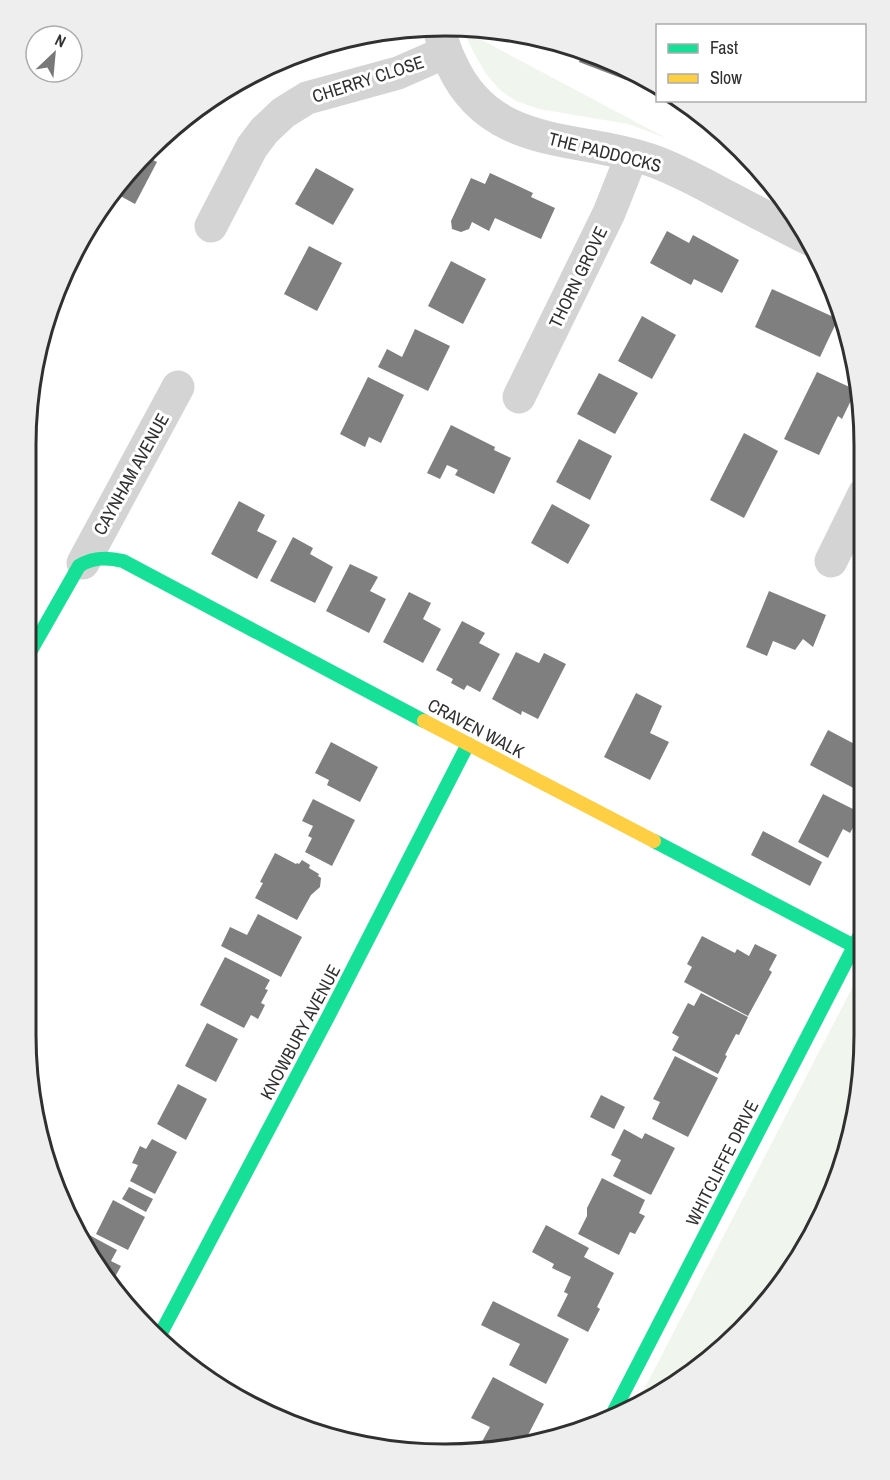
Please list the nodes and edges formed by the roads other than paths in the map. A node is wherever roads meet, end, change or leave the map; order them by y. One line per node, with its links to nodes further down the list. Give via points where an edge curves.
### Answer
1 (442, 39): 2 (street, THE PADDOCKS, via 457,76 472,98 492,115 516,129); 3 (street, CHERRY CLOSE, via 398,73 307,98 283,113 252,147)
2 (632, 155): 4 (street, THE PADDOCKS, via 678,171); 6 (street, THORN GROVE, via 609,213)
3 (211, 226)
4 (793, 230)
5 (178, 387): 9 (street, CAYNHAM AVENUE)
6 (519, 397)
7 (854, 514): 8 (street)
8 (831, 561)
9 (81, 564): 10 (street, CAYNHAM AVENUE); 11 (street, CRAVEN WALK, via 106,557 123,561)
10 (36, 642)
11 (468, 744): 12 (street, CRAVEN WALK); 13 (street, KNOWBURY AVENUE)
12 (854, 946): 14 (street, WHITCLIFFE DRIVE)
13 (162, 1330)
14 (616, 1406)

